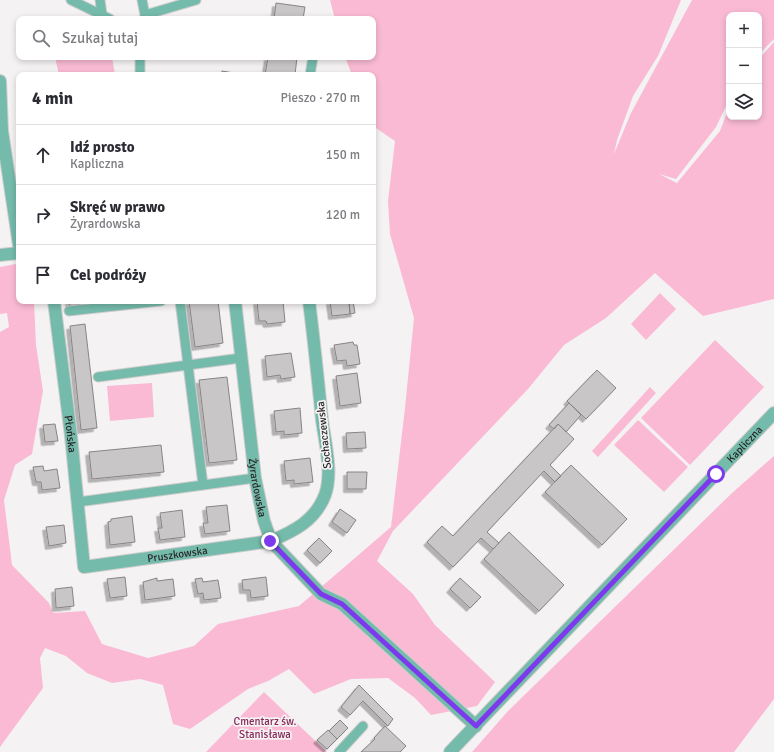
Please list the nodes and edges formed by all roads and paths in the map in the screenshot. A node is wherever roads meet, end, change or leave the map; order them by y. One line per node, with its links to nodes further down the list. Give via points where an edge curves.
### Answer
1 (71, 0): 5 (lane)
2 (100, 0): 5 (lane)
3 (142, 0): 7 (lane)
4 (196, 0): 8 (lane)
5 (102, 14): 6 (lane)
6 (105, 16)
7 (145, 16)
8 (148, 16)
9 (140, 60): 11 (lane)
10 (312, 60): 12 (lane)
11 (140, 72)
12 (310, 72)
13 (0, 81): 14 (street, via 2,131)
14 (16, 225)
15 (16, 253): 16 (street)
16 (0, 255)
17 (54, 304): 29 (street, Płońska)
18 (134, 304): 22 (lane)
19 (180, 304): 24 (lane)
20 (235, 304): 23 (street, Żyrardowska)
21 (309, 304): 30 (street, Sochaczewska, via 328,485 320,505 310,520 296,530)
22 (70, 311)
23 (241, 358): 24 (lane); 27 (street, Żyrardowska)
24 (188, 365): 25 (lane); 28 (lane)
25 (98, 377)
26 (774, 414): 33 (street, Kapliczna)
27 (255, 478): 28 (lane); 30 (street, Żyrardowska)
28 (203, 485): 29 (lane)
29 (78, 502): 31 (street, Płońska)
30 (270, 541): 31 (street, Pruszkowska); 33 (street, Żyrardowska, via 321,594 342,604)
31 (84, 567)
32 (363, 726): 34 (lane)
33 (476, 726): 35 (street, Kapliczna)
34 (339, 752)
35 (450, 752)

